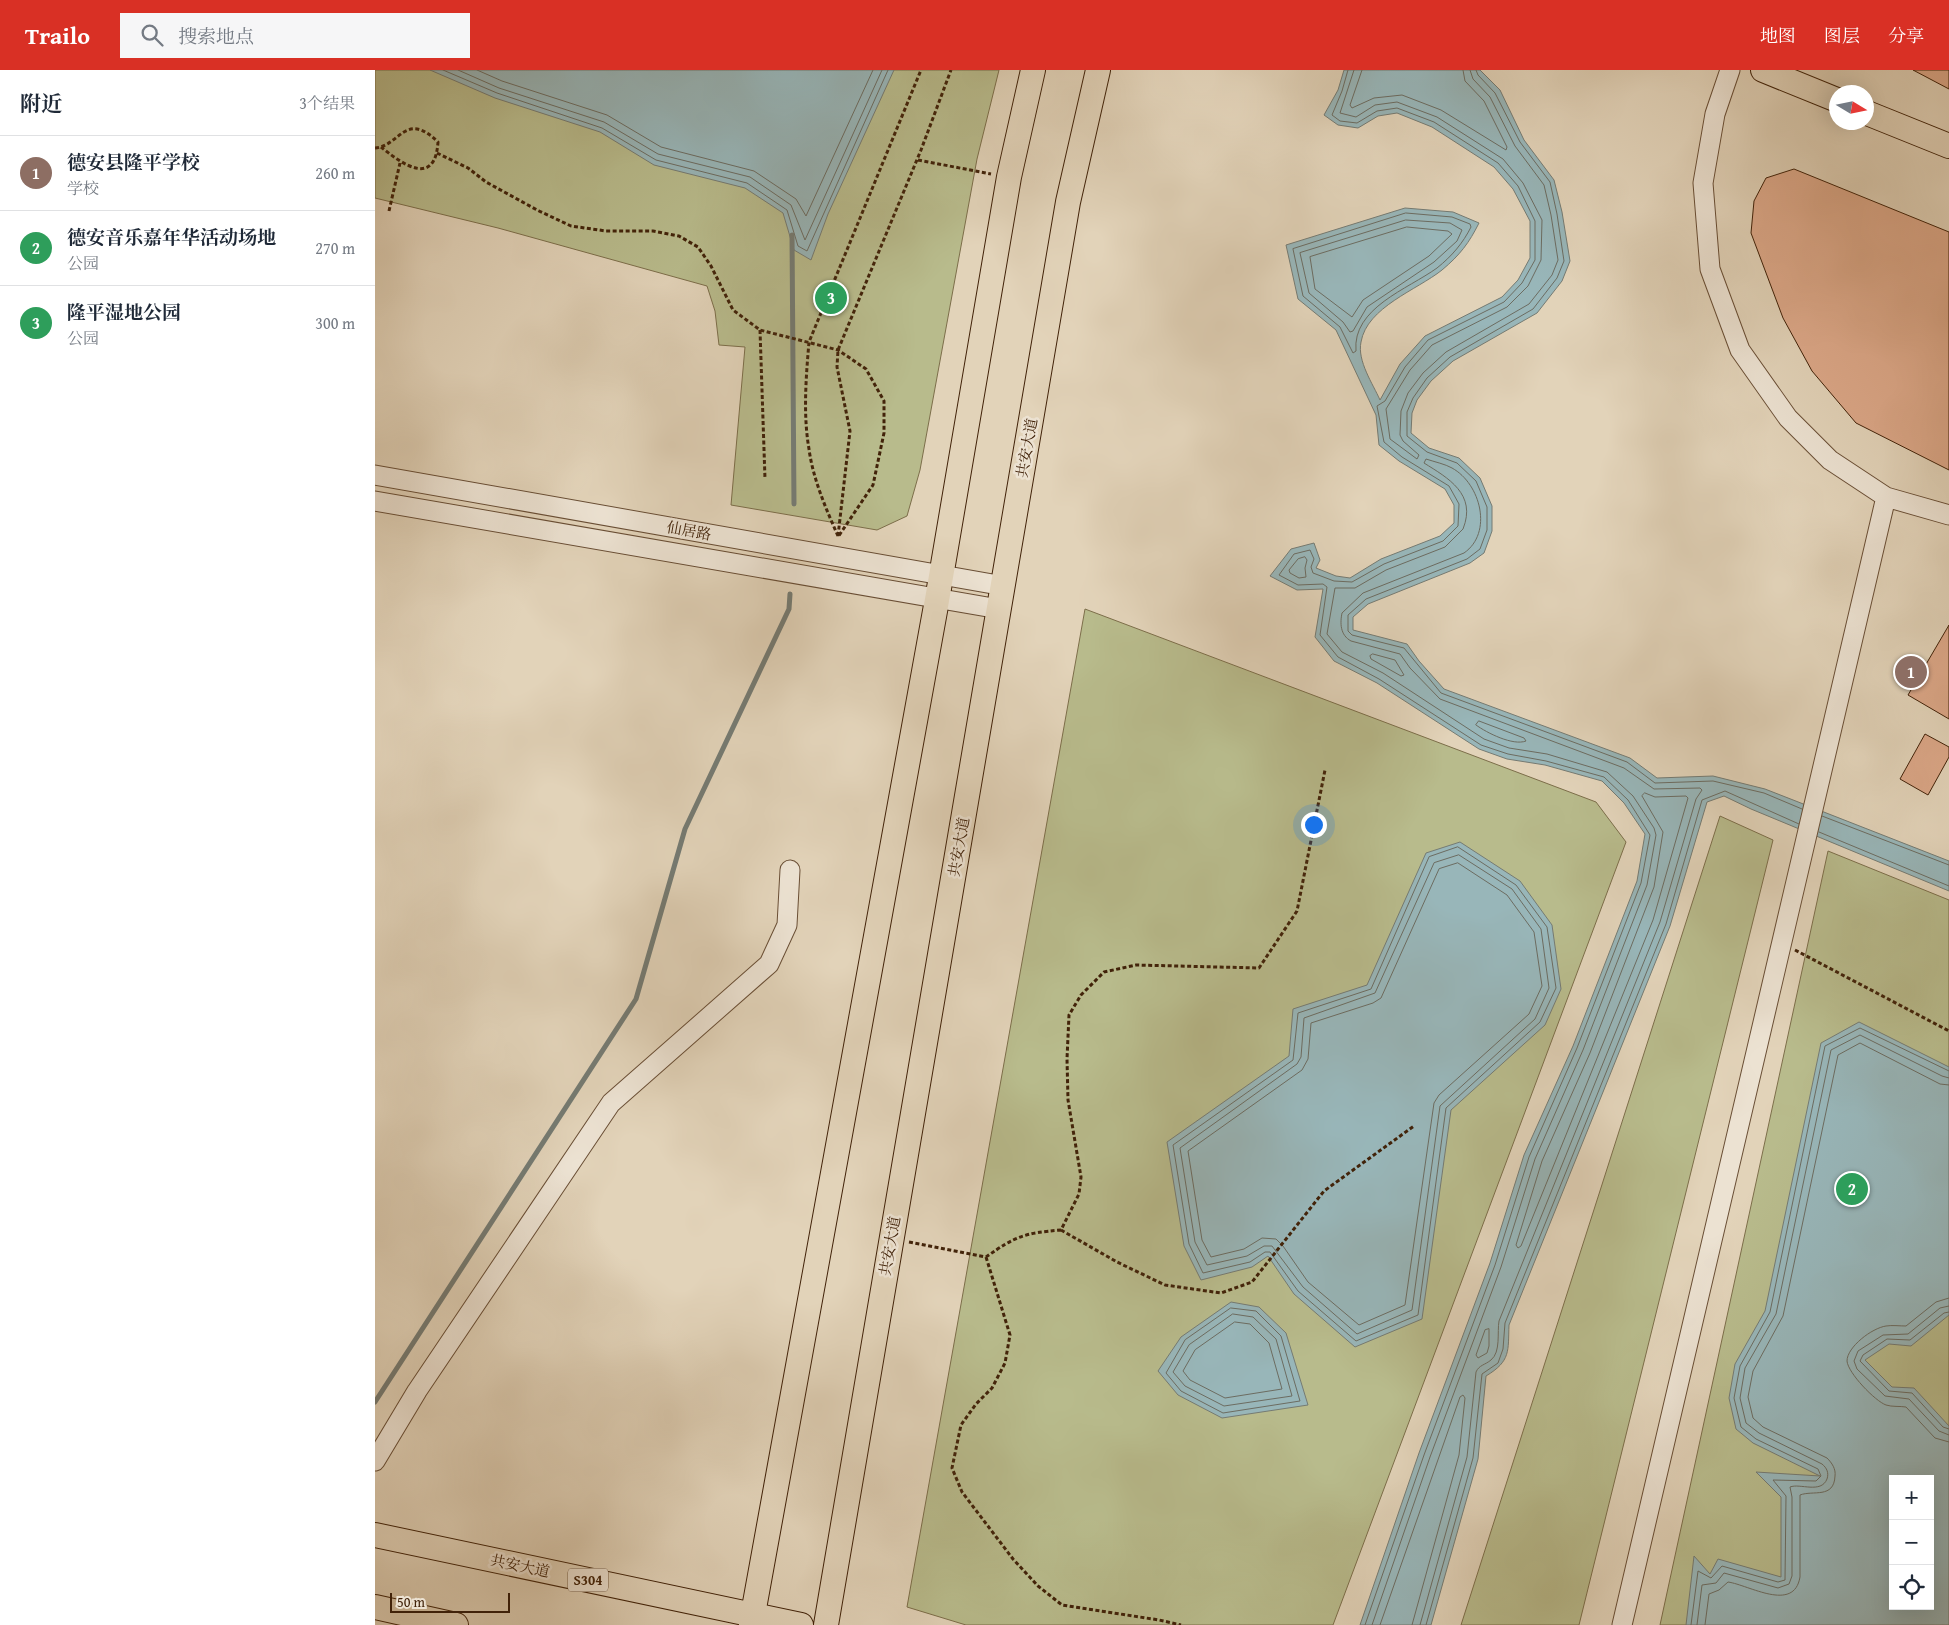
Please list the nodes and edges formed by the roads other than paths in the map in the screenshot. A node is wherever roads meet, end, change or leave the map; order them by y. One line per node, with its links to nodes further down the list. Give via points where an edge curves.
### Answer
1 (1033, 70): 12 (main road, via 1009,178)
2 (1098, 70): 13 (main road, 共安大道, via 1068,202)
3 (1730, 70): 9 (street, via 1715,114 1703,184 1710,269 1740,350 1788,418 1830,460)
4 (1763, 70): 5 (main road)
5 (1829, 97)
6 (1874, 115): 7 (main road)
7 (1949, 146)
8 (375, 475): 12 (street, 仙居路)
9 (1886, 498): 11 (street); 23 (street)
10 (375, 501): 14 (street, 仙居路)
11 (1949, 515)
12 (941, 575): 13 (street, 仙居路); 14 (main road)
13 (1001, 598): 14 (street, 仙居路); 22 (main road, 共安大道)
14 (937, 600): 19 (main road)
15 (790, 870): 16 (street, via 787,925 769,964 611,1103 417,1391)
16 (375, 1461)
17 (375, 1535): 19 (main road, 共安大道 / S304)
18 (375, 1607): 20 (main road)
19 (752, 1620): 21 (main road, 共安大道 / S304)
20 (456, 1625)
21 (801, 1625)
22 (826, 1625)
23 (1622, 1625)

